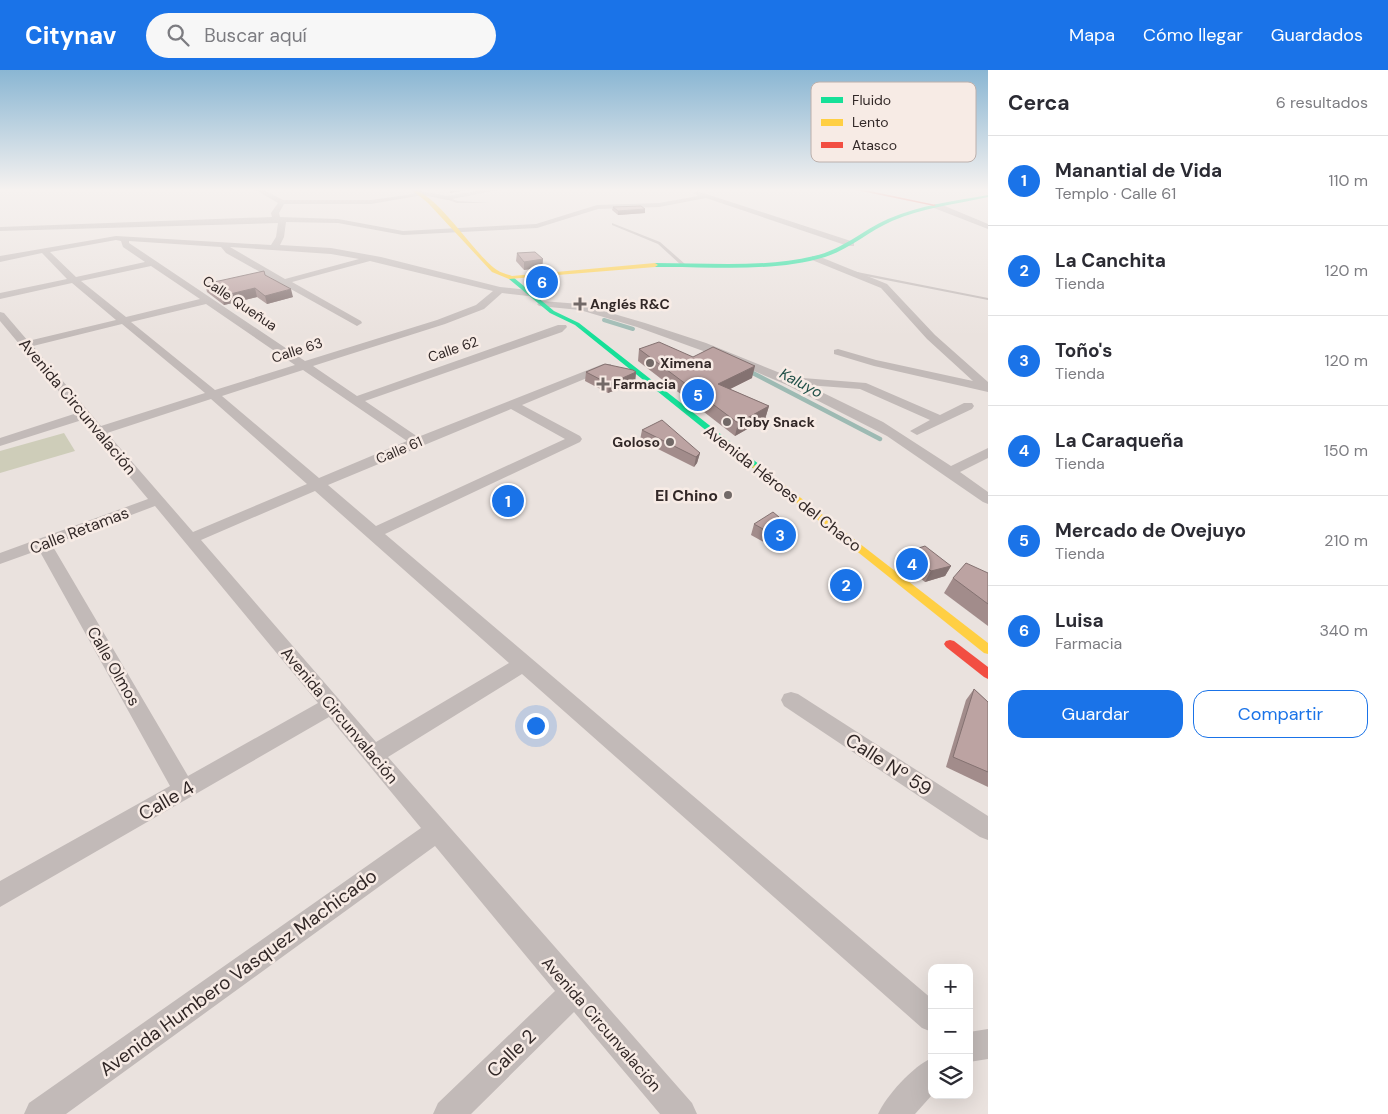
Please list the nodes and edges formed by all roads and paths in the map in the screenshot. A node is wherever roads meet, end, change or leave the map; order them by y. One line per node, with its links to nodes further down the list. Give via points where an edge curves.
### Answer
1 (127, 239): 7 (street); 10 (street, via 101,239); 14 (street, Calle Queñua, via 126,245)
2 (279, 239): 9 (street)
3 (464, 239): 19 (main road, Avenida Héroes del Chaco, via 494,271)
4 (649, 239): 15 (lane, via 659,243)
5 (835, 239): 8 (street)
6 (860, 239): 8 (main road)
7 (223, 244): 9 (street); 16 (street, via 229,251)
8 (851, 244): 12 (main road)
9 (275, 246): 11 (street)
10 (43, 250): 13 (street); 20 (street)
11 (372, 258): 21 (street); 22 (street)
12 (815, 258): 15 (main road); 17 (street)
13 (0, 259)
14 (153, 263): 20 (street); 26 (street, Calle Queñua, via 197,288)
15 (683, 264): 19 (main road)
16 (266, 271): 18 (street); 21 (street)
17 (852, 272): 25 (lane); 43 (street, via 884,286 931,337)
18 (248, 276)
19 (511, 278): 23 (main road, Avenida Héroes del Chaco)
20 (74, 280): 24 (street); 30 (street)
21 (286, 281): 31 (street)
22 (500, 290): 23 (street); 40 (street, Calle 63, via 480,307 461,315)
23 (528, 293): 27 (main road, Avenida Héroes del Chaco)
24 (0, 296)
25 (988, 299)
26 (208, 300): 30 (street); 40 (street, Calle Queñua)
27 (542, 304): 28 (main road, Avenida Héroes del Chaco); 42 (street, via 578,308 646,327 727,354)
28 (552, 312): 32 (main road, Avenida Héroes del Chaco); 34 (main road, Avenida Héroes del Chaco)
29 (0, 315): 33 (street, Avenida Circunvalación)
30 (124, 321): 36 (street); 44 (street)
31 (357, 323)
32 (577, 324): 34 (main road); 39 (main road, Avenida Héroes del Chaco)
33 (5, 327): 36 (street, Avenida Circunvalación)
34 (562, 327): 35 (main road, Avenida Héroes del Chaco); 45 (street, Calle 62)
35 (582, 343)
36 (28, 344): 49 (street, Avenida Circunvalación)
37 (838, 352): 43 (street)
38 (595, 354): 41 (main road)
39 (624, 362): 41 (main road); 63 (main road, Avenida Héroes del Chaco)
40 (303, 365): 44 (street, Calle 63); 45 (street, Calle Queñua)
41 (612, 368): 46 (street, Calle 61)
42 (787, 380): 48 (street, via 862,386); 54 (street, via 878,426)
43 (987, 388)
44 (213, 394): 49 (street, Calle 63); 55 (street)
45 (354, 401): 52 (street, Calle Queñua)
46 (513, 405): 52 (street, Calle 61); 58 (street, via 575,439)
47 (968, 406): 48 (street)
48 (939, 419): 50 (street)
49 (92, 423): 51 (street, Calle 63); 57 (street, Avenida Circunvalación)
50 (917, 431)
51 (0, 442)
52 (417, 442): 55 (street, Calle 61)
53 (988, 452): 54 (street)
54 (950, 472): 56 (street)
55 (317, 485): 58 (street); 59 (street, Calle 61)
56 (988, 499)
57 (158, 500): 59 (street, Avenida Circunvalación); 60 (street, Calle Retamas)
58 (372, 534): 64 (street)
59 (192, 538): 67 (street, Avenida Circunvalación)
60 (43, 543): 61 (street, Calle Retamas); 69 (street, Calle Olmos)
61 (0, 559)
62 (942, 636): 65 (main road)
63 (988, 650)
64 (523, 664): 68 (street); 74 (street)
65 (988, 674)
66 (791, 700): 71 (street, Calle Nº 59)
67 (332, 705): 68 (street, Avenida Circunvalación); 69 (street, Calle 4)
68 (375, 754): 70 (street, Avenida Circunvalación)
69 (184, 790): 72 (street, Calle 4)
70 (436, 830): 73 (street, Avenida Circunvalación); 78 (street, Avenida Humbero Vasquez Machicado)
71 (988, 830)
72 (0, 895)
73 (574, 992): 79 (street, Calle 2); 80 (street, Avenida Circunvalación)
74 (928, 1015)
75 (988, 1044): 76 (street)
76 (973, 1046)
77 (928, 1077): 81 (street)
78 (40, 1114)
79 (449, 1114)
80 (682, 1114)
81 (894, 1114)

